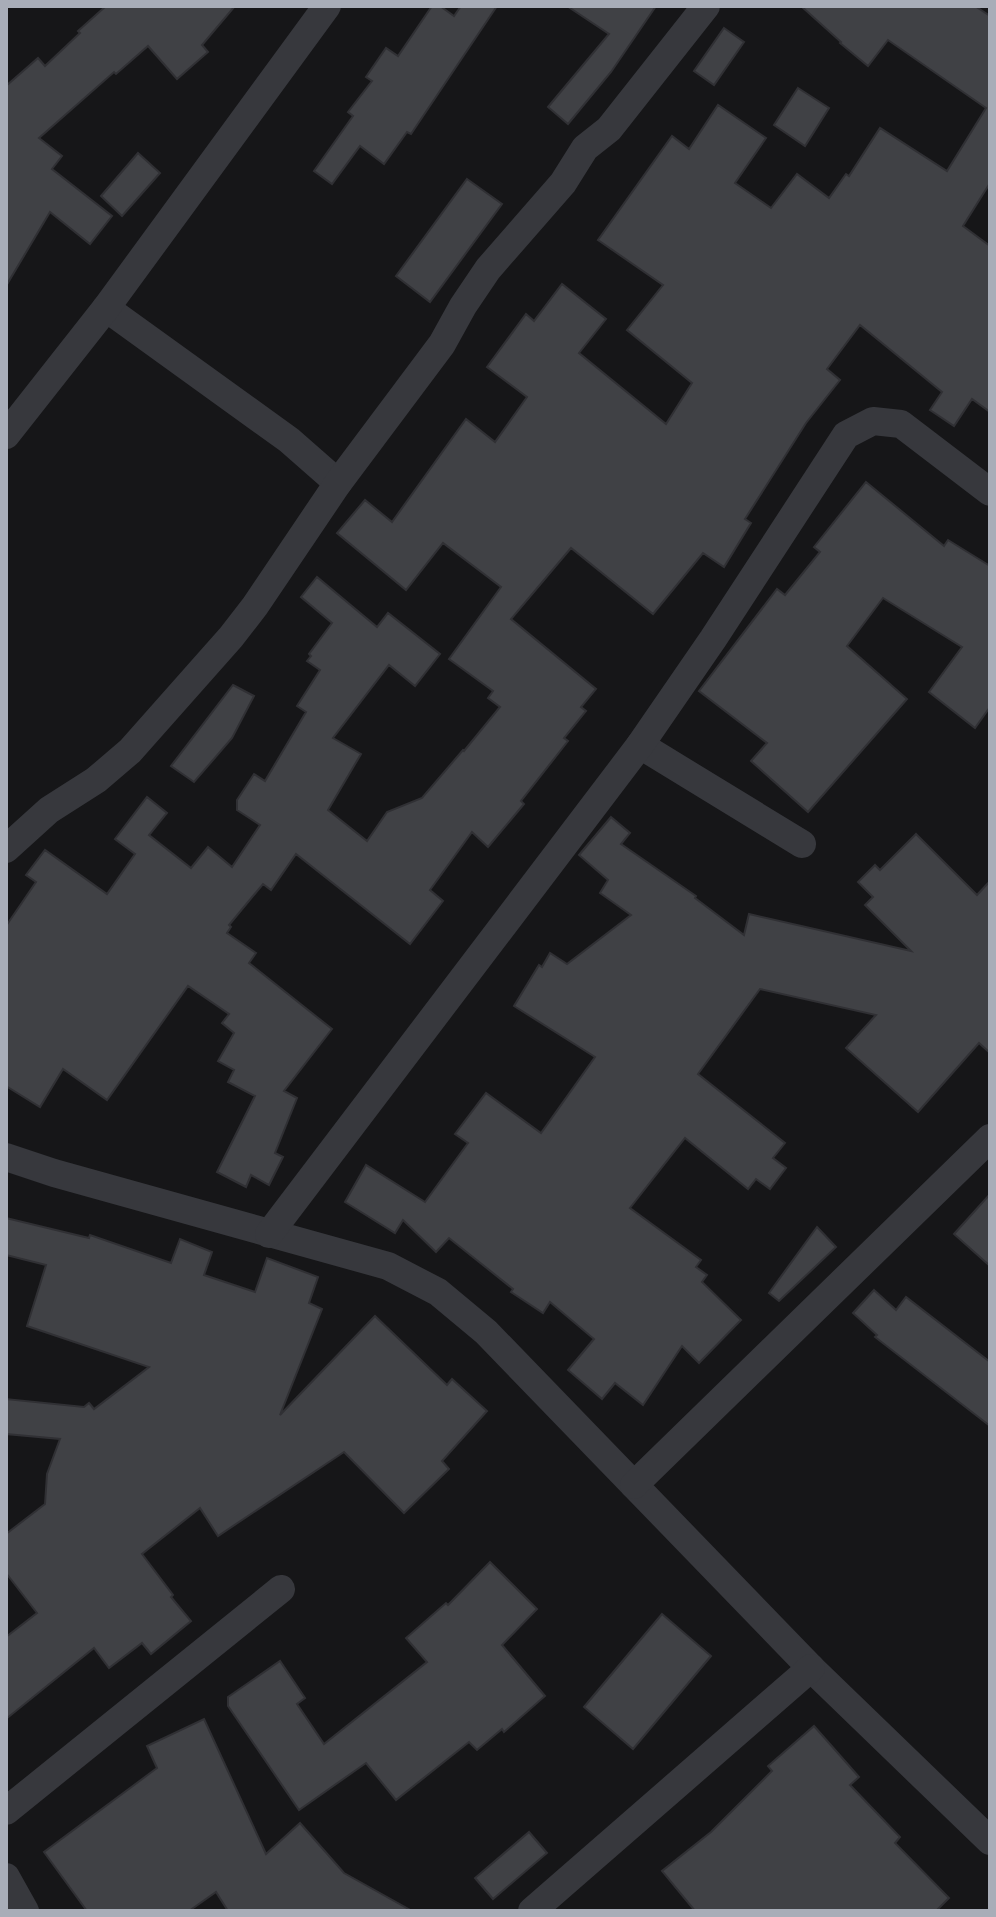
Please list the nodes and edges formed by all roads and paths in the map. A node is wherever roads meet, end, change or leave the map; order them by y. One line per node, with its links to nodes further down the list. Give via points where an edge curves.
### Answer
1 (327, 6): 3 (street)
2 (706, 6): 5 (street, via 488,269 442,344)
3 (106, 308): 4 (street); 5 (street, via 289,440)
4 (6, 435)
5 (338, 483): 9 (street, via 231,637 130,751)
6 (990, 492): 7 (street, via 901,424 873,421 846,435)
7 (640, 745): 8 (street); 12 (street)
8 (802, 844)
9 (6, 849)
10 (990, 1138): 13 (street)
11 (6, 1157): 12 (street)
12 (269, 1234): 13 (street, via 388,1266 438,1292 486,1332)
13 (634, 1485): 15 (street)
14 (281, 1589): 16 (street)
15 (811, 1668): 17 (street); 20 (street)
16 (6, 1811)
17 (990, 1841)
18 (6, 1877): 19 (street)
19 (25, 1911)
20 (532, 1911)

